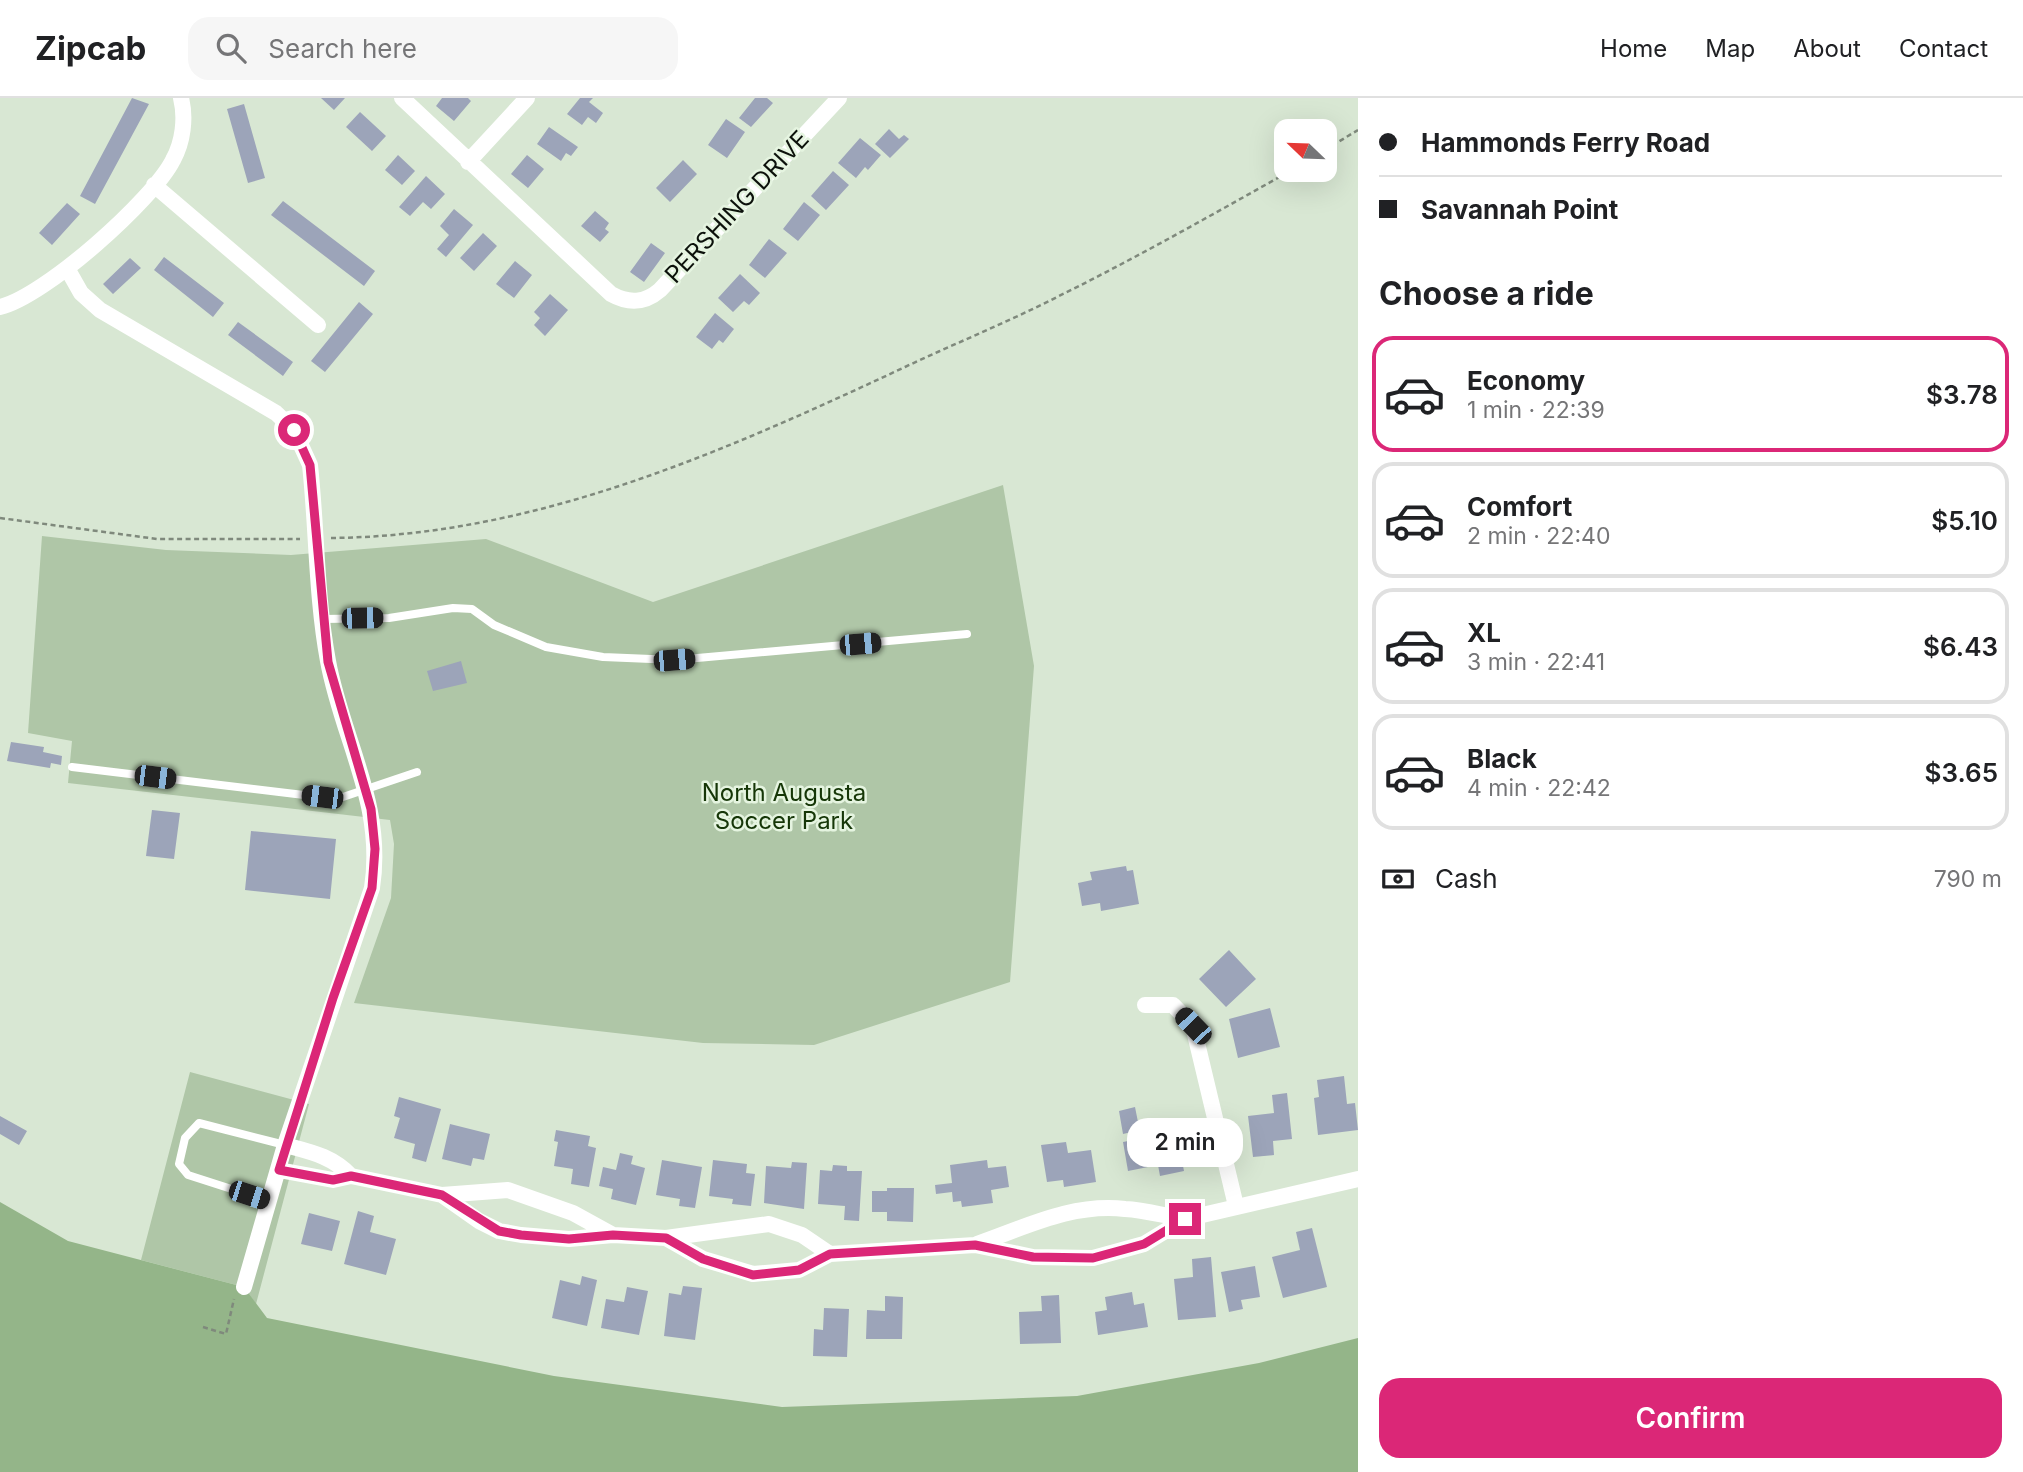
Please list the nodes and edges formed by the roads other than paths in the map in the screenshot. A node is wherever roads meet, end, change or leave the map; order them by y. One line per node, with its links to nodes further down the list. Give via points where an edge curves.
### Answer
1 (181, 98): 6 (street, via 184,121 178,148)
2 (402, 98): 5 (street)
3 (527, 98): 5 (street)
4 (839, 98): 5 (street, PERSHING DRIVE, via 660,290 645,299 628,301 611,294)
5 (468, 163)
6 (155, 185): 7 (street); 9 (street)
7 (68, 270): 8 (street); 10 (street, via 80,293 100,310 286,421 301,441 310,465)
8 (0, 307)
9 (318, 325)
10 (323, 619): 11 (lane, via 472,609 494,625 546,647 603,657 674,660); 14 (street, via 334,689)
11 (967, 634)
12 (72, 767): 14 (lane, via 337,799)
13 (417, 772): 14 (lane)
14 (365, 789): 16 (street, via 374,829 372,888)
15 (1144, 1005): 22 (street, via 1173,1005 1193,1026)
16 (285, 1145): 17 (street); 18 (street, via 328,1157); 21 (lane, via 199,1123 185,1138 178,1164 188,1175)
17 (279, 1170): 18 (street, via 333,1180); 21 (street)
18 (351, 1176): 20 (street)
19 (1358, 1179): 22 (street)
20 (442, 1195): 24 (street, via 508,1190 573,1213); 24 (street, via 499,1231 569,1239)
21 (269, 1201): 28 (street)
22 (1236, 1206): 23 (street)
23 (1185, 1219): 26 (street, via 1125,1208 1093,1209 1051,1217); 26 (street, via 1144,1244 1093,1258 1033,1257)
24 (613, 1235): 25 (street)
25 (666, 1238): 27 (street, via 769,1224 802,1235); 27 (street, via 703,1259 753,1275 799,1270)
26 (975, 1245): 27 (street)
27 (830, 1254)
28 (245, 1283)

